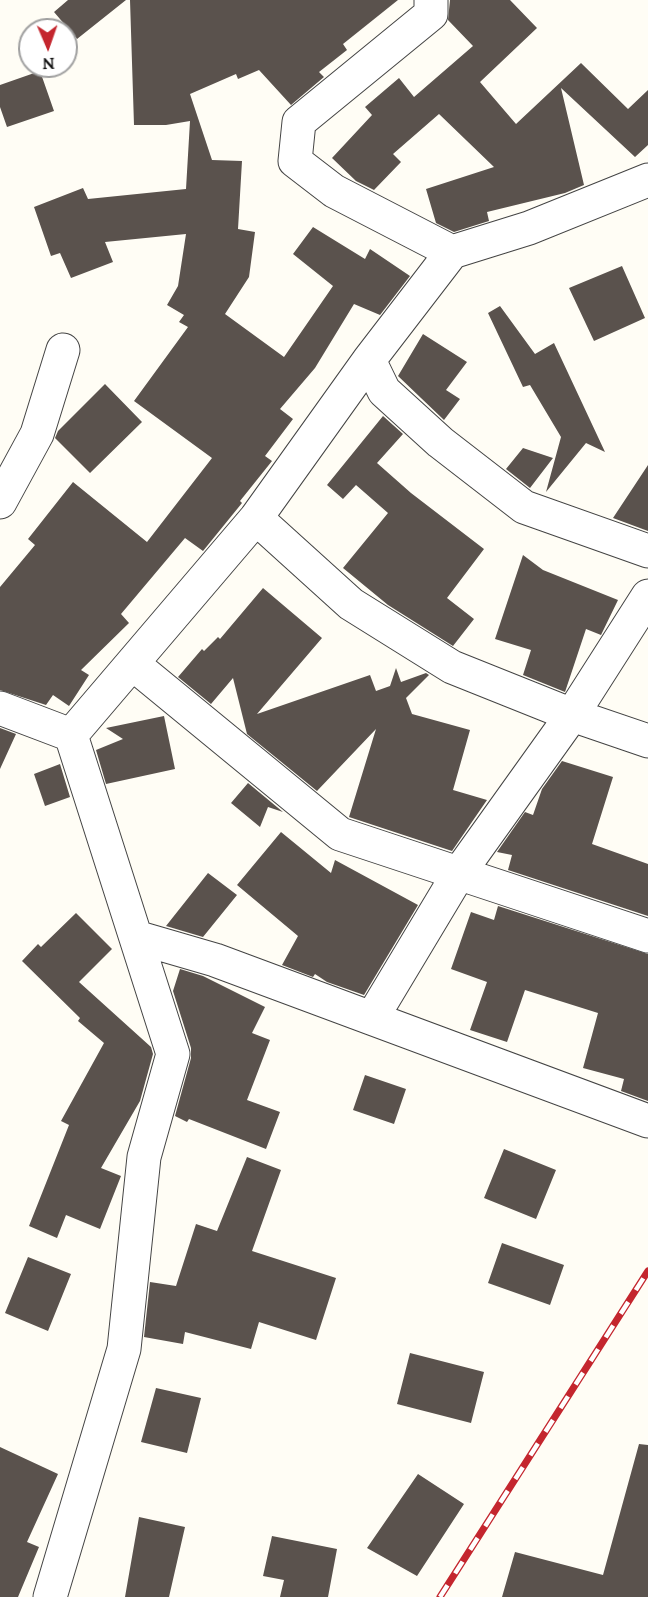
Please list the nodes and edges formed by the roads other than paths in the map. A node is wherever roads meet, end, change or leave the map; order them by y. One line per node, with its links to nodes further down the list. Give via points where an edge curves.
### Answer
1 (431, 0): 3 (street, via 430,14 299,122 296,161 334,191)
2 (648, 180): 3 (street, via 529,228)
3 (452, 252): 5 (street)
4 (63, 350): 6 (street, via 37,434)
5 (369, 360): 7 (street); 8 (street, via 384,391 440,442 524,507)
6 (0, 502)
7 (256, 518): 10 (street); 12 (street, via 351,604 452,667)
8 (648, 550)
9 (648, 596): 12 (street)
10 (133, 664): 13 (street); 15 (street, via 340,834)
11 (0, 708): 13 (street)
12 (572, 715): 14 (street); 15 (street)
13 (71, 735): 17 (street)
14 (648, 741)
15 (459, 873): 16 (street); 18 (street)
16 (648, 936)
17 (136, 937): 18 (street, via 215,960); 20 (street, via 173,1054 144,1157 124,1348)
18 (372, 1018): 19 (street)
19 (648, 1122)
20 (50, 1597)

